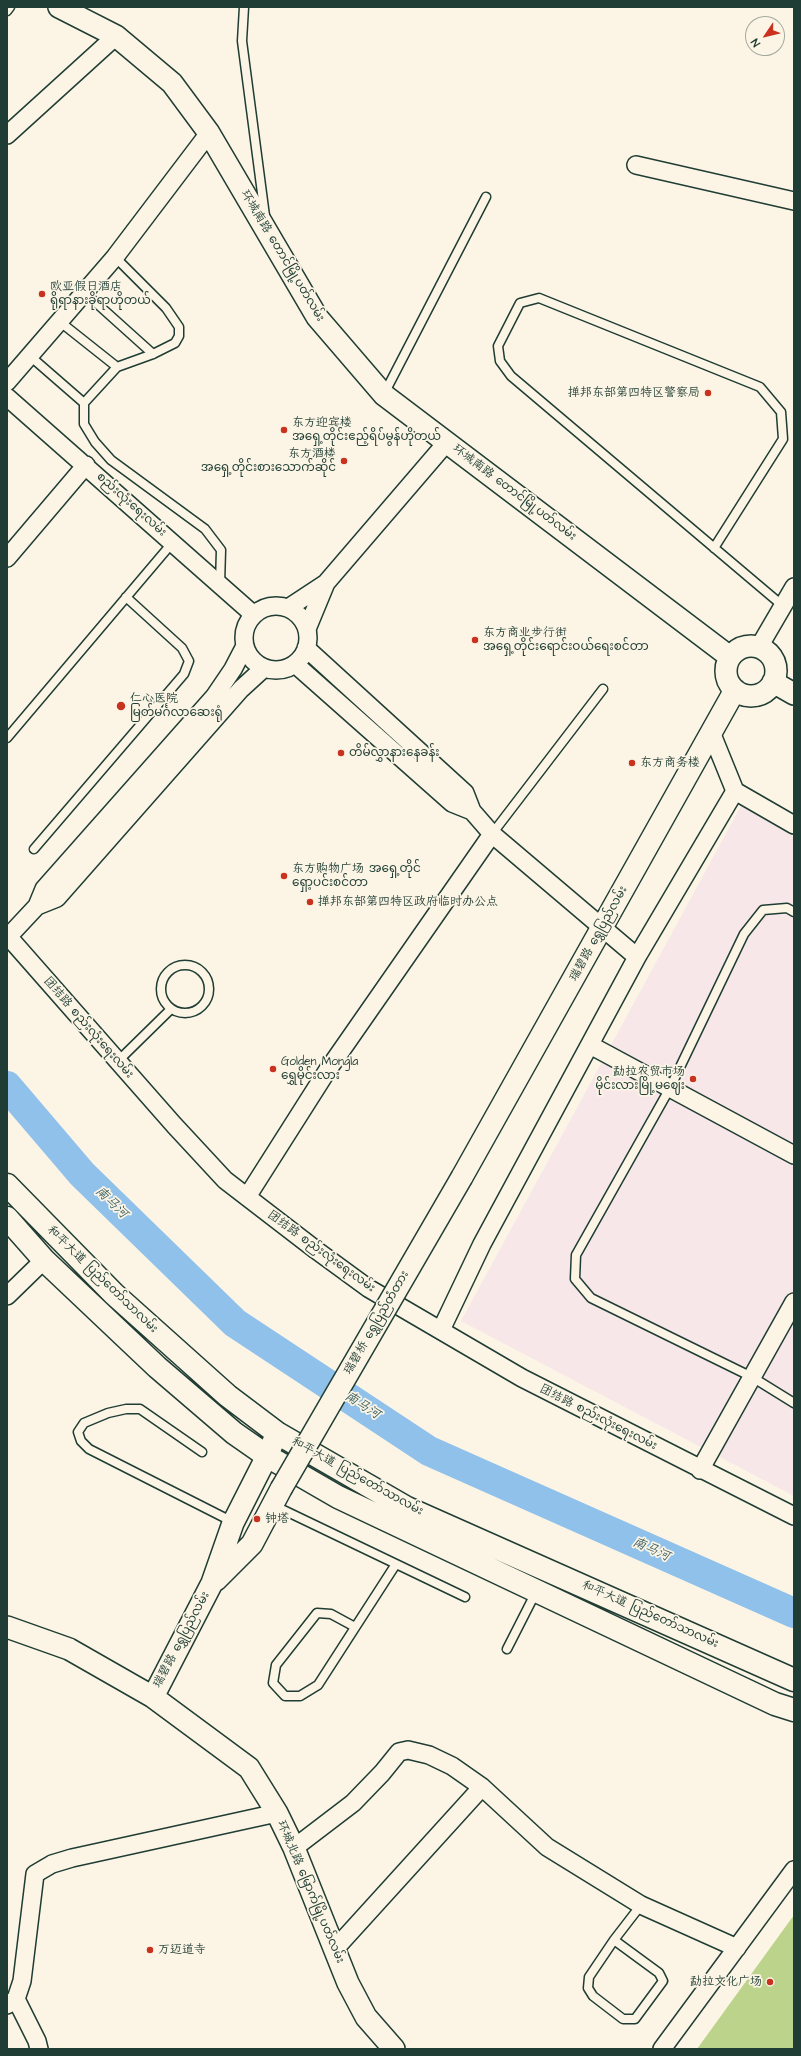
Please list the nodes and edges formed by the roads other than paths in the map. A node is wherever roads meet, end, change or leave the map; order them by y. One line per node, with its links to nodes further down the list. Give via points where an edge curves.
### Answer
1 (10, 7): 4 (lane)
2 (59, 7): 5 (street, 环城南路 တောင်မြို့ပတ်လမ်း)
3 (244, 7): 11 (lane, via 242,41)
4 (7, 11)
5 (116, 36): 6 (street, 环城南路 တောင်မြို့ပတ်လမ်း, via 172,83); 7 (street)
6 (209, 133): 11 (street, 环城南路 တောင်မြို့ပတ်လမ်း); 12 (street)
7 (7, 135)
8 (636, 165): 10 (street)
9 (486, 197): 19 (lane)
10 (794, 201)
11 (267, 234): 19 (street, 环城南路 တောင်မြို့ပတ်လမ်း, via 317,317)
12 (114, 257): 13 (street); 15 (lane, via 166,308 179,327 179,336 175,343)
13 (84, 292): 14 (street); 15 (lane)
14 (60, 321): 16 (street); 17 (lane)
15 (153, 354): 17 (lane)
16 (30, 356): 18 (street); 21 (lane)
17 (117, 367): 21 (lane)
18 (7, 382)
19 (384, 395): 22 (street, 环城南路 တောင်မြို့ပတ်လမ်း)
20 (7, 396): 23 (street, စည်းလုံးရေးလမ်း)
21 (84, 403): 28 (lane, via 84,424 111,460 205,529 217,544 221,550)
22 (447, 442): 27 (street); 38 (street, 环城南路 တောင်မြို့ပတ်လမ်း)
23 (86, 465): 24 (street, စည်းလုံးရေးလမ်း); 26 (street)
24 (173, 542): 28 (street, စည်းလုံးရေးလမ်း); 30 (lane)
25 (714, 548): 25 (lane, via 511,376 500,361 498,346 520,303 539,298 760,387 781,412 783,439); 31 (lane)
26 (7, 558)
27 (326, 583): 32 (street); 34 (street)
28 (220, 584): 33 (street, စည်းလုံးရေးလမ်း)
29 (794, 587): 31 (street)
30 (126, 598): 46 (lane); 51 (lane, via 182,648 189,661 184,674)
31 (783, 606): 36 (street)
32 (288, 608): 33 (street, via 271,606); 34 (street, via 302,619)
33 (254, 615): 35 (street, via 244,634)
34 (307, 629): 37 (street)
35 (245, 646): 40 (street, via 250,656); 52 (street, via 234,669 214,696 44,889)
36 (759, 647): 38 (street, via 743,647); 41 (street, via 774,661 776,676)
37 (306, 648): 39 (street); 48 (street, via 465,793)
38 (730, 657): 43 (street, via 727,678)
39 (295, 664): 40 (street, via 274,670); 48 (street, via 452,803)
40 (264, 668): 52 (street, via 241,689 57,898)
41 (773, 682): 43 (street, via 763,693 756,695 748,696); 44 (street)
42 (603, 689): 50 (lane)
43 (735, 690): 45 (street, 瑞碧路 ရွှေပြည်လမ်း)
44 (794, 694)
45 (711, 732): 47 (street); 54 (street, 瑞碧路 ရွှေပြည်လမ်း)
46 (7, 738)
47 (736, 791): 49 (street); 56 (street)
48 (472, 811): 50 (street)
49 (794, 825)
50 (492, 834): 54 (street); 64 (street, via 327,1071)
51 (34, 849)
52 (37, 906): 55 (street)
53 (794, 912): 60 (lane, via 787,908 763,910 744,934)
54 (603, 928): 56 (street); 62 (street, 瑞碧路 ရွှေပြည်လမ်း)
55 (8, 936): 59 (street, 团结路 စည်းလုံးရေးလမ်း)
56 (637, 957): 58 (street)
57 (171, 1009): 57 (lane, via 188,1014 204,1005 209,996 209,987 207,978 201,971 192,966 182,965 166,974 161,992 164,1002); 59 (lane)
58 (590, 1045): 60 (street); 69 (street, via 482,1244)
59 (118, 1062): 64 (street, 团结路 စည်းလုံးရေးလမ်း, via 225,1180)
60 (670, 1088): 61 (street); 70 (lane, via 576,1255 575,1279 591,1298)
61 (794, 1155)
62 (462, 1177): 76 (street, 瑞碧桥 ရွှေပြည်တံတား, bridge)
63 (7, 1185): 72 (highway, 和平大道 ပြည်တော်သာလမ်း, via 114,1294 228,1396)
64 (247, 1197): 69 (street, 团结路 စည်းလုံးရေးလမ်း, via 368,1288)
65 (7, 1218): 66 (highway, 和平大道 ပြည်တော်သာလမ်း)
66 (44, 1260): 67 (street); 74 (highway, 和平大道 ပြည်တော်သာလမ်း, via 157,1368 234,1433)
67 (7, 1296)
68 (794, 1302): 70 (street)
69 (440, 1330): 75 (street, 团结路 စည်းလုံးရေးလမ်း, via 522,1378)
70 (752, 1377): 71 (lane); 75 (street)
71 (794, 1403)
72 (277, 1433): 74 (street, 瑞碧路 ရွှေပြည်လမ်း); 86 (highway, 和平大道 ပြည်တော်သာလမ်း, via 407,1508)
73 (202, 1452): 78 (lane, via 140,1409 108,1413 84,1423 78,1432 81,1441 89,1449)
74 (267, 1456): 78 (street, 瑞碧路 ရွှေပြည်လမ်း); 81 (highway, 和平大道 ပြည်တော်သာလမ်း, via 338,1497)
75 (700, 1470): 77 (street, 团结路 စည်းလုံးရေးလမ်း)
76 (276, 1497): 79 (lane); 80 (street, 瑞碧路 ရွှေပြည်လမ်း, via 252,1544)
77 (794, 1516)
78 (234, 1522): 80 (street, 瑞碧路 ရွှေပြည်လမ်း)
79 (396, 1564): 82 (lane); 84 (lane)
80 (212, 1583): 87 (street, 瑞碧路 ရွှေပြည်လမ်း)
81 (537, 1591): 85 (lane); 88 (highway, 和平大道 ပြည်တော်သာလမ်း, via 775,1704)
82 (465, 1597)
83 (7, 1627): 87 (street, 环城北路 မြောက်မြို့ပတ်လမ်း, via 69,1649)
84 (355, 1627): 84 (lane, via 318,1685 300,1696 285,1696 273,1683 276,1665 317,1613 331,1614)
85 (507, 1649)
86 (794, 1680)
87 (152, 1697): 90 (street, 环城北路 မြောက်မြို့ပတ်လမ်း, via 248,1768)
88 (794, 1710)
89 (482, 1787): 91 (street, via 452,1766 429,1755 408,1750 399,1752 353,1803); 93 (street, via 547,1847); 96 (street)
90 (277, 1814): 91 (street, 环城北路 မြောက်မြို့ပတ်လမ်း); 97 (street, via 72,1858 52,1864 35,1874 22,1981)
91 (294, 1848): 96 (street, 环城北路 မြောက်မြို့ပတ်လမ်း)
92 (794, 1870): 95 (street)
93 (641, 1905): 94 (lane); 95 (street)
94 (614, 1940): 94 (lane, via 589,1977 588,1988 592,1996 623,2019 635,2019 663,1981 659,1973)
95 (737, 1948): 100 (street)
96 (334, 1950): 99 (street, 环城北路 မြောက်မြို့ပတ်လမ်း, via 366,2017)
97 (11, 2002): 98 (street, via 37,2041)
98 (39, 2049)
99 (394, 2049)
100 (662, 2049)

